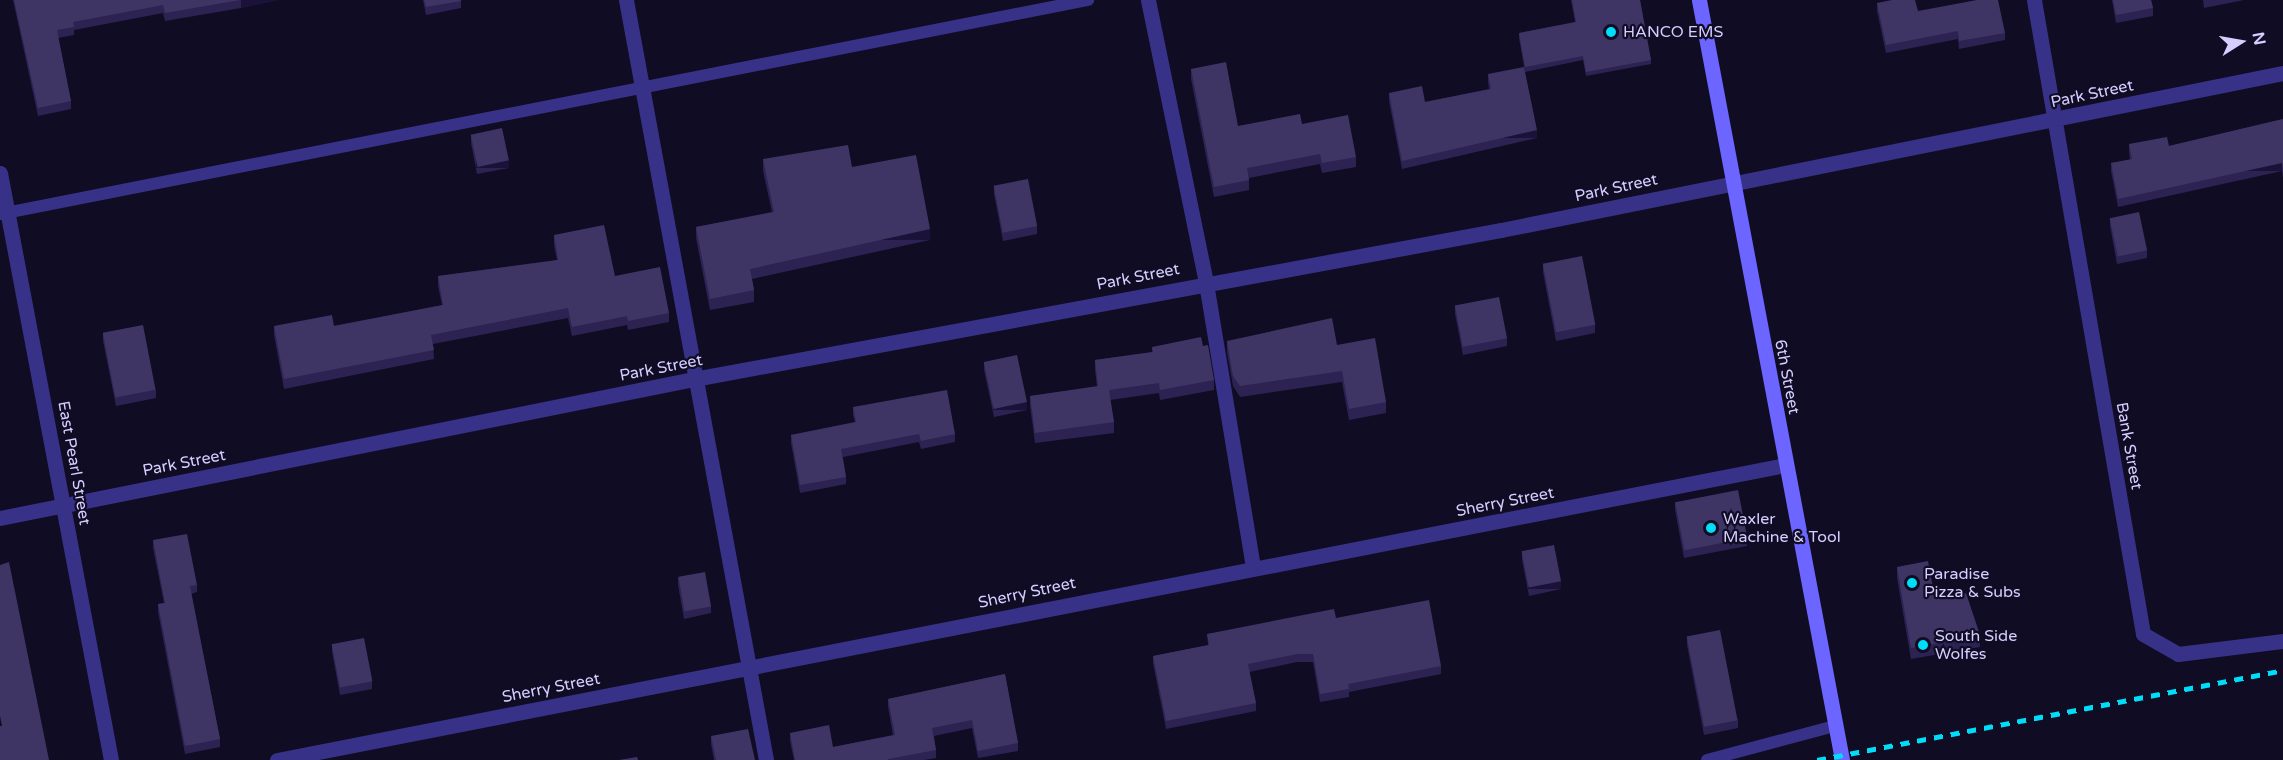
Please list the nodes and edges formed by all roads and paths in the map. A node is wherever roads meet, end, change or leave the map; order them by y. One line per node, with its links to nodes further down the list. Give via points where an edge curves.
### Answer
1 (626, 0): 7 (street)
2 (1088, 0): 7 (lane)
3 (1148, 0): 12 (street)
4 (1699, 0): 10 (street, 6th Street)
5 (2034, 0): 8 (street)
6 (2283, 73): 8 (street, Park Street)
7 (643, 92): 11 (lane); 13 (street)
8 (2056, 120): 10 (street, Park Street); 18 (street, Bank Street, via 2143,634 2178,654)
9 (0, 173): 11 (street, East Pearl Street)
10 (1733, 185): 12 (street, Park Street); 14 (street, 6th Street)
11 (4, 214): 15 (street, East Pearl Street)
12 (1206, 283): 13 (street, Park Street); 17 (street)
13 (694, 379): 15 (street, Park Street); 19 (street)
14 (1785, 465): 17 (street, Sherry Street); 20 (street, 6th Street)
15 (63, 505): 16 (street, Park Street); 21 (street, East Pearl Street)
16 (0, 518)
17 (1253, 567): 19 (street, Sherry Street)
18 (2283, 641)
19 (747, 671): 22 (street, Sherry Street); 23 (street)
20 (1835, 726): 24 (lane); 25 (street, 6th Street)
21 (111, 760)
22 (277, 760)
23 (766, 760)
24 (1707, 760)
25 (1842, 760)

